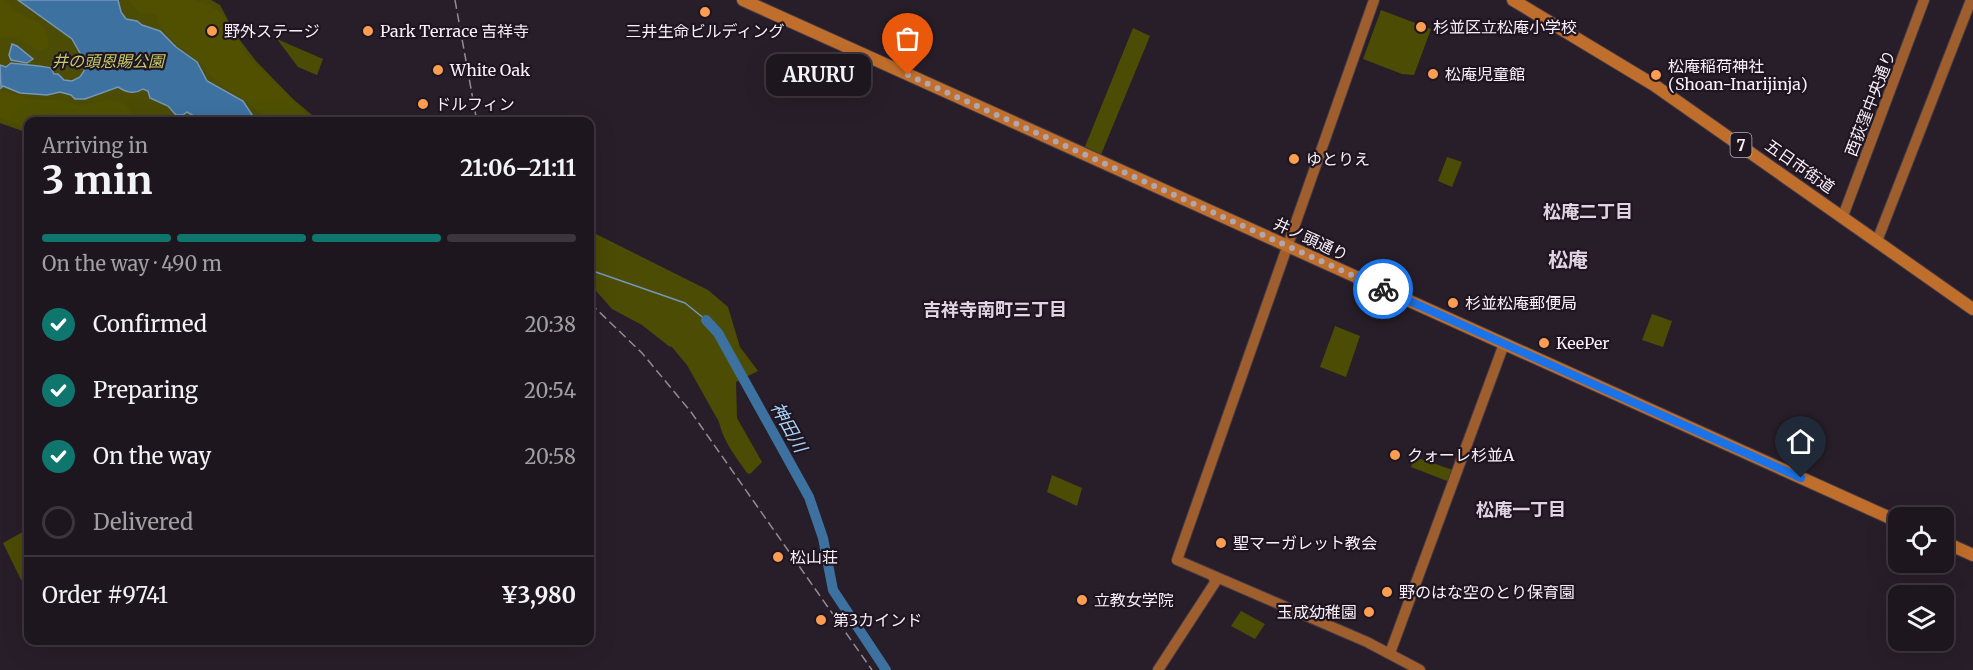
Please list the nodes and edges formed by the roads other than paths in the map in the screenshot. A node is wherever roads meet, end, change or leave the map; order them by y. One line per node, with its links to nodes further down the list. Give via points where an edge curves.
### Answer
1 (743, 0): 8 (main road, 井ノ頭通り)
2 (1374, 0): 8 (street)
3 (1513, 0): 6 (main road, 五日市街道 / 7, via 1646,80)
4 (1924, 0): 6 (street, 西荻窪中央通り)
5 (1971, 0): 7 (street)
6 (1843, 216): 7 (main road, 五日市街道 / 7)
7 (1877, 240): 9 (main road, 五日市街道 / 7)
8 (1288, 246): 10 (main road, 井ノ頭通り); 14 (street, via 1177,560)
9 (1973, 309)
10 (1504, 344): 11 (main road, 井ノ頭通り); 15 (street)
11 (1888, 517)
12 (1954, 546): 13 (main road)
13 (1973, 555)
14 (1213, 577): 15 (street); 16 (street, via 1216,581)
15 (1390, 653): 17 (street)
16 (1158, 670)
17 (1420, 670)

